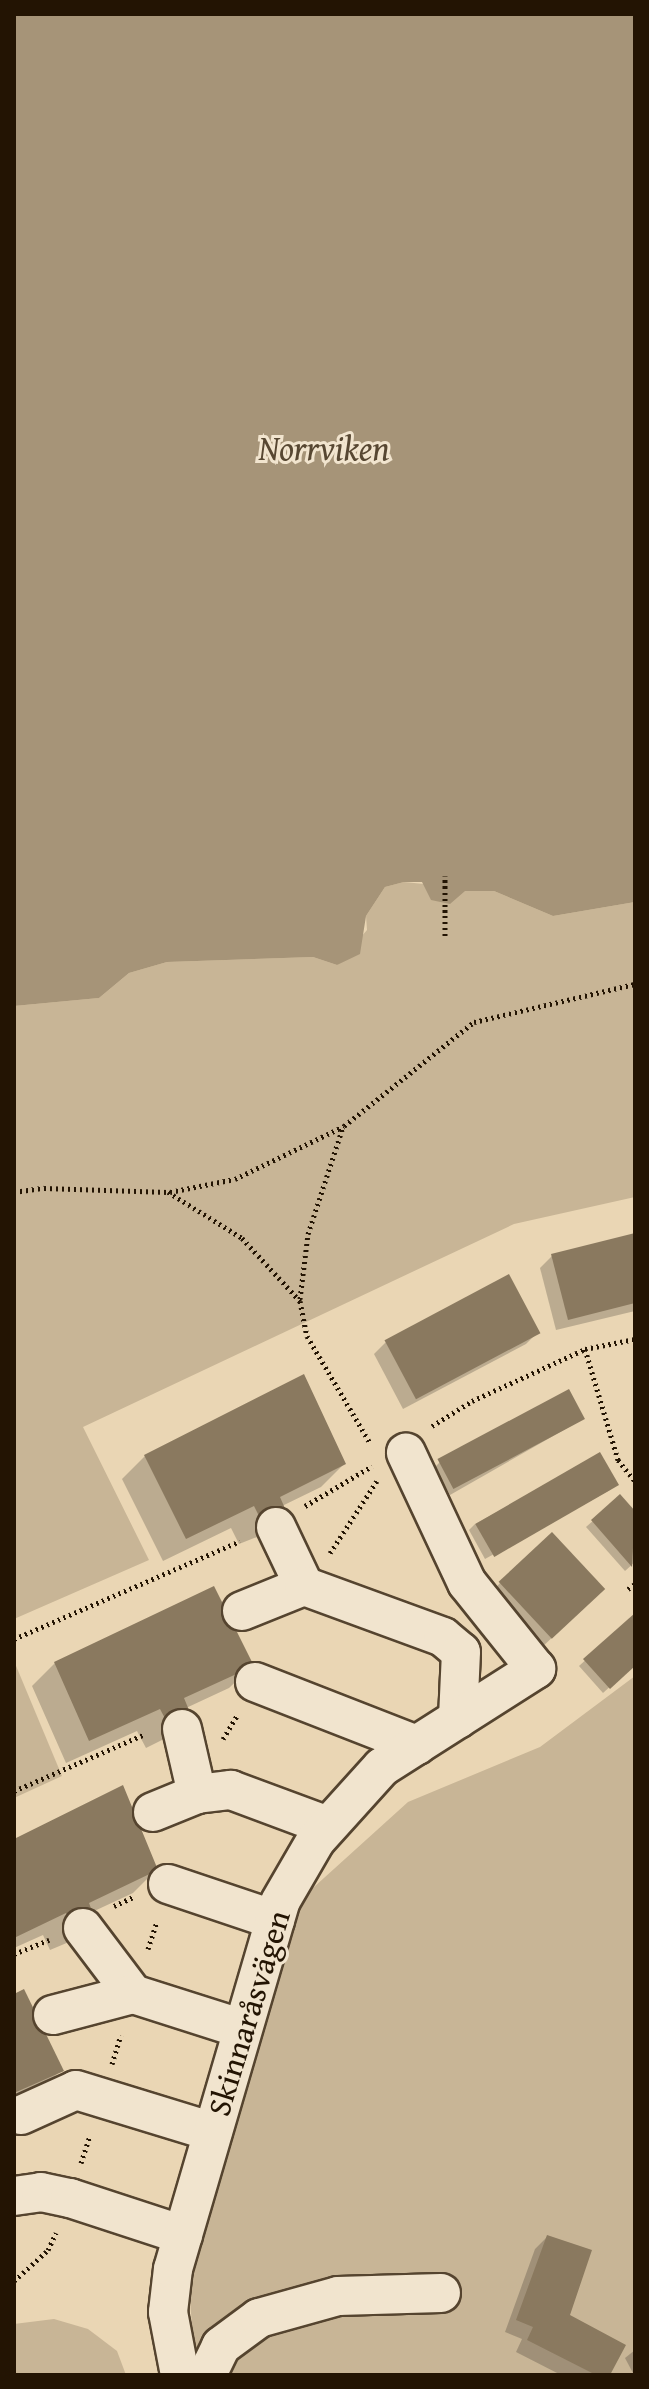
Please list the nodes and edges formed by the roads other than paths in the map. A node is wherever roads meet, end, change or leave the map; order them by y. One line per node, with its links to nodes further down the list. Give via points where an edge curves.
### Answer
1 (393, 1457): 6 (street, Skinnaråsvägen, via 467,1583 536,1669)
2 (276, 1527): 3 (street)
3 (304, 1586): 4 (street); 6 (street, via 461,1652)
4 (242, 1611)
5 (255, 1682): 8 (street)
6 (458, 1719): 8 (street, Skinnaråsvägen)
7 (182, 1729): 9 (street)
8 (417, 1745): 11 (street, Skinnaråsvägen, via 382,1767)
9 (197, 1794): 10 (street); 11 (street, via 231,1790)
10 (153, 1812)
11 (328, 1826): 13 (street, Skinnaråsvägen, via 280,1902)
12 (168, 1884): 13 (street)
13 (275, 1920): 17 (street, Skinnaråsvägen)
14 (83, 1928): 15 (street)
15 (133, 1994): 16 (street); 17 (street)
16 (53, 2015)
17 (243, 2029): 19 (street, Skinnaråsvägen)
18 (21, 2115): 19 (street, via 76,2090)
19 (213, 2132): 21 (street, Skinnaråsvägen)
20 (14, 2196): 21 (street, via 41,2192 70,2198)
21 (183, 2235): 23 (street, Skinnaråsvägen, via 168,2312)
22 (441, 2293): 24 (street, via 338,2296 259,2318 221,2346)
23 (180, 2375)
24 (207, 2375)

